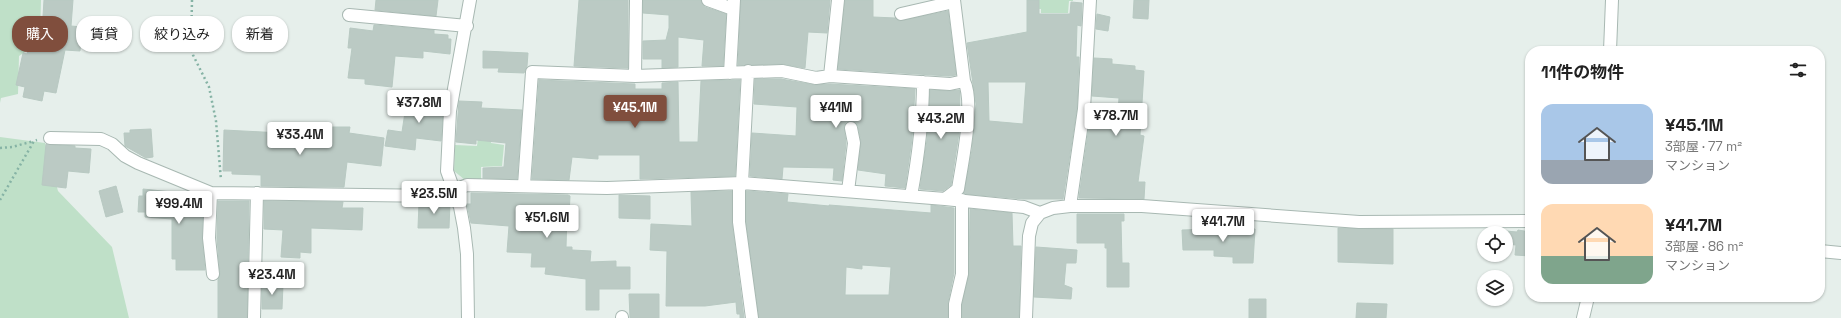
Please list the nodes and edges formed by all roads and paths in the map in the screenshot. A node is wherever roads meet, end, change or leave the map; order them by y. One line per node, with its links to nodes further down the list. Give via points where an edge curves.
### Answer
1 (192, 0): 28 (path, via 191,47 209,87 216,121)
2 (470, 0): 12 (street)
3 (636, 0): 16 (street)
4 (708, 0): 9 (street)
5 (838, 0): 17 (street)
6 (1090, 0): 34 (street, via 1084,109)
7 (1612, 0): 13 (street)
8 (954, 1): 10 (street); 18 (street)
9 (734, 5): 15 (street)
10 (901, 14)
11 (349, 15): 12 (street)
12 (467, 26): 26 (street, via 450,111 447,172)
13 (1610, 46)
14 (748, 71): 15 (street); 17 (street, via 782,71 816,78); 24 (street)
15 (730, 73): 16 (street)
16 (635, 76): 25 (street, via 532,72)
17 (830, 76): 19 (street)
18 (964, 80): 19 (street, via 950,84); 31 (street, via 968,88 968,118 958,189)
19 (923, 82): 30 (street, via 923,110)
20 (851, 128): 27 (street, via 854,143)
21 (50, 138): 22 (path); 28 (street, via 101,139 138,163)
22 (34, 140): 23 (path); 32 (path)
23 (0, 148)
24 (742, 183): 25 (street, via 607,188); 27 (street); 43 (street, via 739,189 739,222)
25 (524, 185): 26 (street, via 467,185)
26 (454, 189): 29 (street, via 439,196); 42 (street, via 467,254)
27 (848, 191): 30 (street)
28 (216, 193): 29 (street); 39 (street, via 209,238)
29 (256, 193): 41 (street)
30 (911, 196): 31 (street)
31 (945, 199): 33 (street)
32 (0, 200)
33 (962, 200): 35 (street, via 1024,207); 44 (street, via 962,274 955,304)
34 (1070, 206): 35 (street); 36 (street, via 1142,206 1359,222)
35 (1040, 213): 45 (street, via 1032,223 1029,236)
36 (1525, 221)
37 (1825, 251): 38 (street)
38 (1841, 253)
39 (213, 274)
40 (1587, 302): 46 (street)
41 (254, 318)
42 (468, 318)
43 (752, 318)
44 (955, 318)
45 (1026, 318)
46 (1583, 318)

